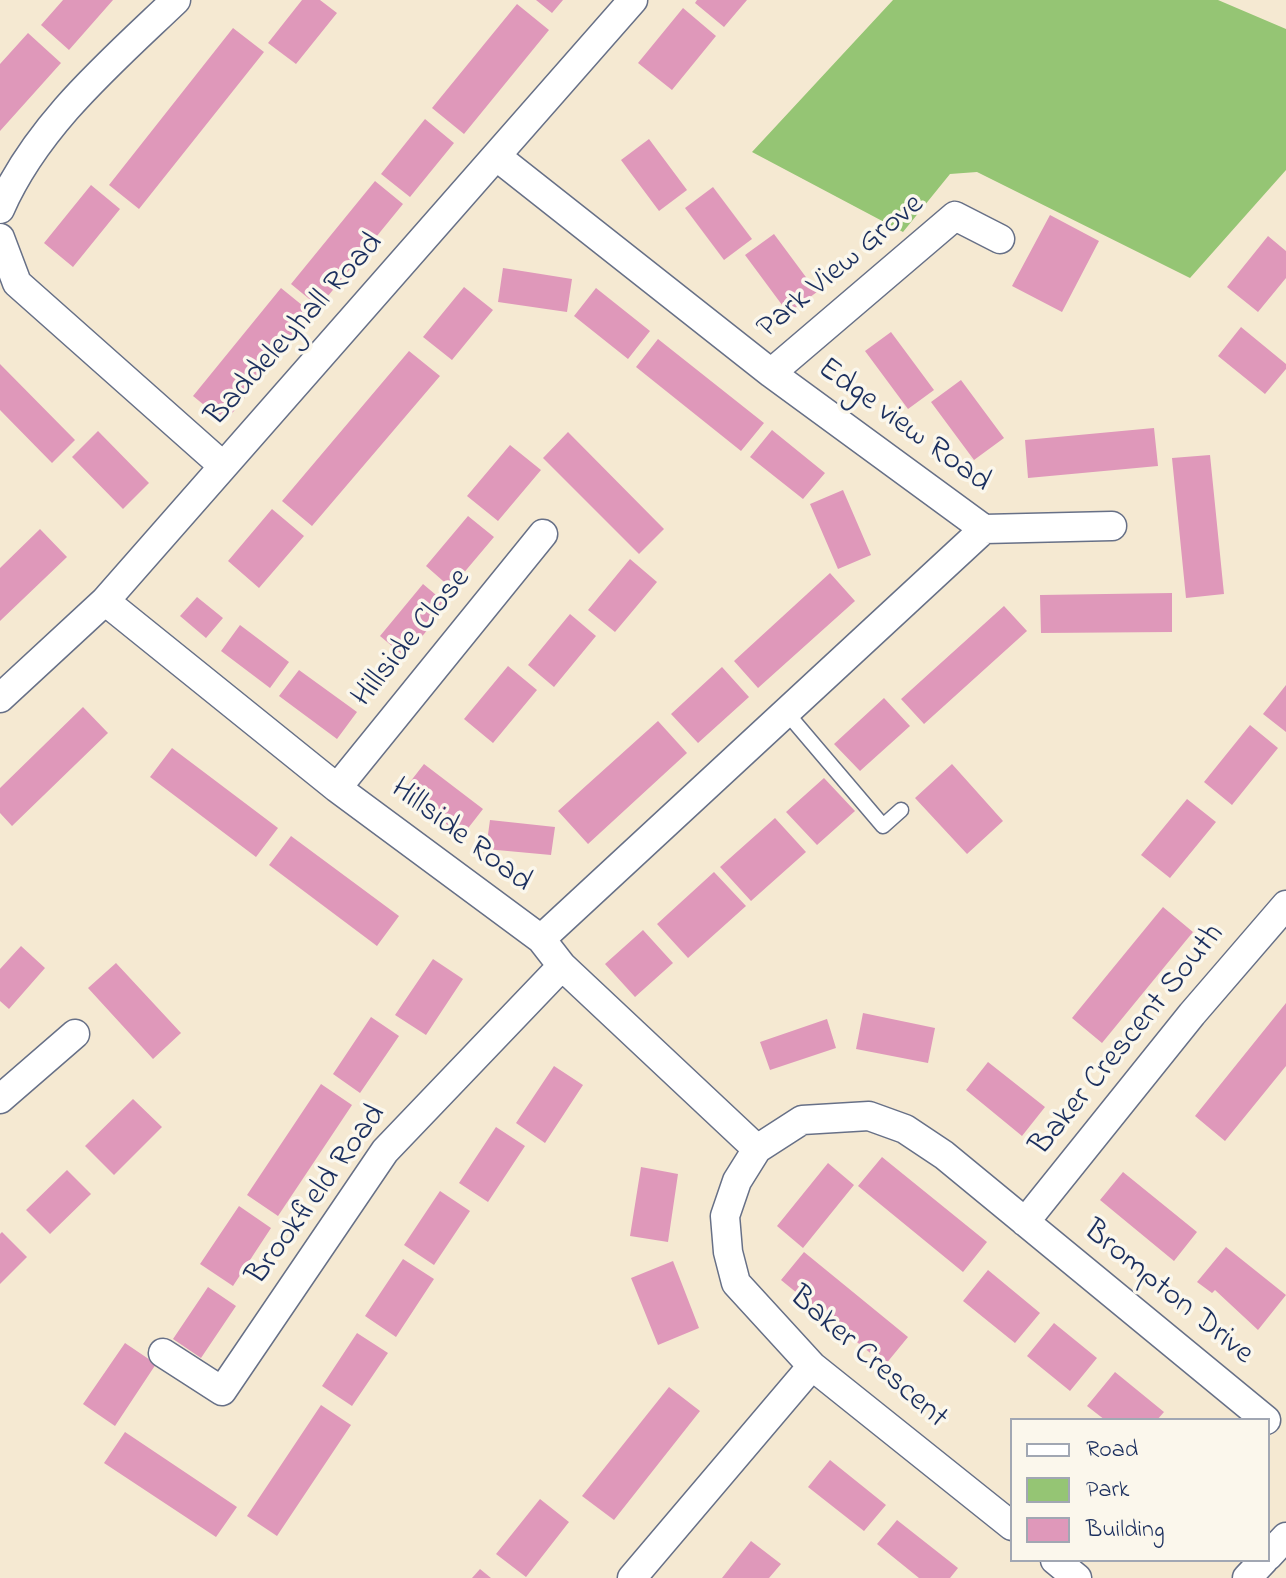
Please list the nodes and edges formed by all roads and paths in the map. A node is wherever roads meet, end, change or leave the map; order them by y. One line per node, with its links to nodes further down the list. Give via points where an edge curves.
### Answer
1 (176, 0): 4 (street, via 78,94 14,178)
2 (633, 0): 3 (street, Baddeleyhall Road)
3 (496, 156): 7 (street, Edge view Road); 8 (street, Baddeleyhall Road)
4 (0, 209)
5 (0, 238): 8 (street, via 17,283)
6 (1000, 239): 7 (street, Park View Grove, via 955,216)
7 (771, 373): 10 (street, Edge view Road)
8 (222, 465): 12 (street, Baddeleyhall Road)
9 (1112, 526): 10 (street)
10 (984, 529): 14 (street, Edge view Road)
11 (543, 534): 15 (street, Hillside Close)
12 (105, 601): 13 (street, Baddeleyhall Road); 15 (street, Hillside Road)
13 (0, 698)
14 (786, 712): 16 (lane, via 883,826); 18 (street, Edge view Road)
15 (337, 788): 18 (street, Hillside Road)
16 (901, 810)
17 (1286, 905): 23 (street, Baker Crescent South)
18 (541, 939): 19 (street, Hillside Road)
19 (562, 966): 22 (street, Hillside Road); 24 (street, Brookfield Road, via 385,1151 222,1391)
20 (75, 1034): 21 (street)
21 (0, 1099)
22 (757, 1149): 23 (street, Baker Crescent, via 802,1120 869,1116 931,1146); 25 (street, Baker Crescent, via 737,1181 725,1216 732,1268 744,1293)
23 (1025, 1222): 26 (street, Brompton Drive)
24 (163, 1353)
25 (812, 1366): 29 (street, Baker Crescent); 34 (street)
26 (1263, 1418)
27 (1270, 1424): 28 (street, Brompton Drive)
28 (1286, 1437)
29 (1010, 1524)
30 (1286, 1537): 31 (street)
31 (1270, 1554)
32 (1057, 1562): 35 (street)
33 (1262, 1562): 36 (street)
34 (632, 1578)
35 (1077, 1578)
36 (1247, 1578)

